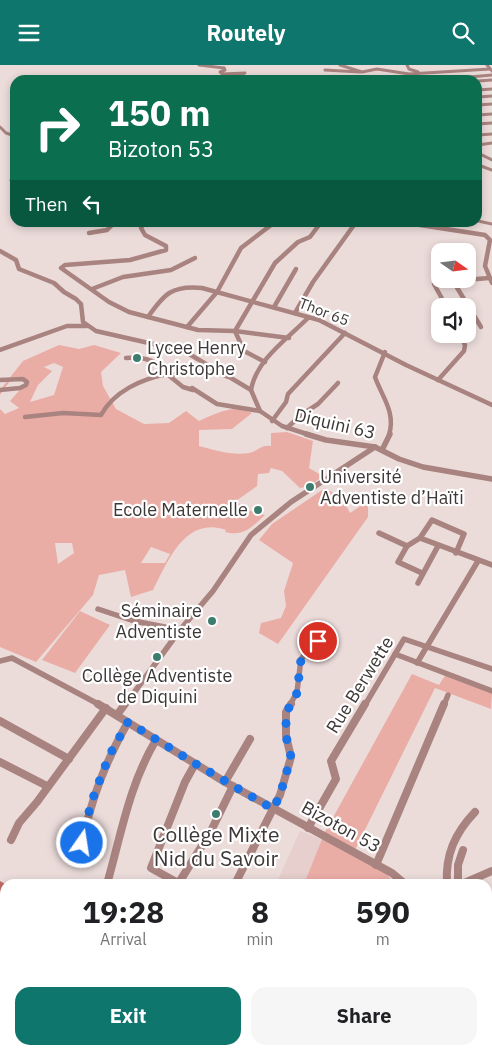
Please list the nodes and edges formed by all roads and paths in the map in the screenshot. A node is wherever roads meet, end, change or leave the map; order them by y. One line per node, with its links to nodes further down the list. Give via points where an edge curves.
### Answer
1 (199, 65): 4 (street)
2 (340, 65): 7 (street)
3 (407, 65): 8 (street)
4 (222, 67): 9 (street, via 225,70 220,72 222,74 245,73)
5 (325, 70): 7 (street)
6 (490, 70): 8 (street); 10 (street)
7 (362, 71): 8 (street)
8 (418, 72)
9 (241, 75)
10 (463, 75)
11 (492, 123): 12 (street)
12 (484, 124): 14 (street)
13 (0, 127): 15 (street)
14 (492, 133)
15 (10, 134)
16 (111, 227): 22 (street)
17 (141, 227): 29 (street, via 145,235 166,246 166,250 137,259 61,267)
18 (269, 227): 30 (street, via 241,248)
19 (318, 227): 32 (street, via 310,237 298,242 275,263)
20 (353, 227): 34 (street)
21 (445, 227): 24 (street, via 485,235 490,240)
22 (89, 233)
23 (0, 251): 38 (street, via 16,260 19,269 55,283 78,300 80,317)
24 (490, 254): 27 (street, via 485,266)
25 (195, 258): 29 (street, via 168,272 130,275)
26 (296, 269): 33 (street)
27 (490, 278): 28 (street); 31 (street, via 454,281)
28 (492, 283)
29 (92, 289): 35 (street, via 119,308)
30 (217, 292): 32 (street, Thor 65); 35 (street, Thor 65, via 184,285 170,291); 39 (street)
31 (462, 298)
32 (253, 301): 33 (street, Thor 65); 41 (street)
33 (274, 307): 34 (street, Thor 65)
34 (295, 313): 36 (street, Thor 65)
35 (148, 317): 39 (street)
36 (308, 318): 42 (street, Thor 65); 43 (street)
37 (476, 322): 40 (street)
38 (86, 326): 45 (street, via 67,327); 54 (street, via 184,351 215,372)
39 (187, 327): 41 (street)
40 (480, 327)
41 (235, 331): 43 (street); 48 (street, via 244,351)
42 (346, 333): 46 (street, Thor 65); 58 (street, via 288,394)
43 (289, 338): 48 (street)
44 (464, 343): 50 (street, via 464,351)
45 (0, 350)
46 (385, 353): 50 (street, Thor 65); 61 (street, via 375,377 393,425)
47 (126, 358): 52 (street, via 135,355 152,360)
48 (265, 362): 54 (street, via 253,377)
49 (0, 380): 53 (street, via 23,379 27,382 20,388)
50 (438, 380): 55 (street, Thor 65)
51 (338, 383): 59 (street, via 318,404)
52 (193, 389): 56 (street, via 217,404); 57 (street, via 183,387 168,374 159,375 117,395 104,405 101,415 43,414)
53 (0, 390)
54 (251, 390): 56 (street, Diquini 63)
55 (492, 405)
56 (260, 411): 58 (street, Diquini 63)
57 (25, 417)
58 (272, 421): 59 (street, Diquini 63)
59 (287, 428): 60 (street, Diquini 63, via 326,440)
60 (375, 447): 61 (street, Diquini 63); 73 (street, via 291,502 251,535 213,591)
61 (382, 450): 62 (street, Diquini 63, via 423,467)
62 (492, 479)
63 (379, 533): 65 (street)
64 (420, 538): 65 (street); 66 (street); 67 (street, via 433,520 464,534)
65 (408, 546): 70 (street, via 398,562)
66 (438, 546): 67 (street); 70 (street)
67 (456, 553): 68 (street)
68 (478, 561): 69 (street); 75 (street)
69 (492, 565)
70 (422, 573): 71 (street)
71 (418, 583)
72 (98, 609): 73 (street, via 134,621)
73 (180, 630): 83 (street)
74 (318, 641): 94 (street, via 301,659 297,693 286,713 286,736 291,757)
75 (426, 647): 76 (street, Rue Berwette, via 405,639); 78 (street); 79 (street, Rue Berwette)
76 (395, 654): 78 (street); 96 (street, Rue Berwette, via 331,761 336,779)
77 (0, 661): 82 (street, Bizoton 53, via 12,658)
78 (417, 663): 80 (street)
79 (492, 669)
80 (492, 691)
81 (448, 695): 100 (street)
82 (106, 708): 83 (street, Bizoton 53); 88 (street)
83 (117, 715): 85 (street, Bizoton 53)
84 (0, 721): 88 (street)
85 (128, 722): 87 (street, Bizoton 53); 98 (street, via 109,756 91,803)
86 (250, 739): 91 (street)
87 (156, 740): 90 (street, Bizoton 53); 102 (street, via 144,757 130,792)
88 (69, 759): 92 (street)
89 (0, 762): 92 (street)
90 (196, 764): 91 (street, Bizoton 53); 103 (street, via 185,782 151,868)
91 (226, 782): 93 (street, Bizoton 53)
92 (47, 786): 97 (street, via 16,825)
93 (233, 786): 94 (street, Bizoton 53); 104 (street, via 210,833)
94 (273, 809): 96 (street, Bizoton 53); 105 (street)
95 (475, 812): 107 (street, via 464,823 448,852)
96 (308, 827): 100 (street, Bizoton 53)
97 (11, 840)
98 (82, 843)
99 (464, 850): 108 (street, via 458,865)
100 (376, 865): 106 (street, Bizoton 53)
101 (492, 871): 109 (street)
102 (108, 879)
103 (170, 879)
104 (181, 879)
105 (238, 879)
106 (399, 879)
107 (446, 879)
108 (459, 879)
109 (472, 879)

